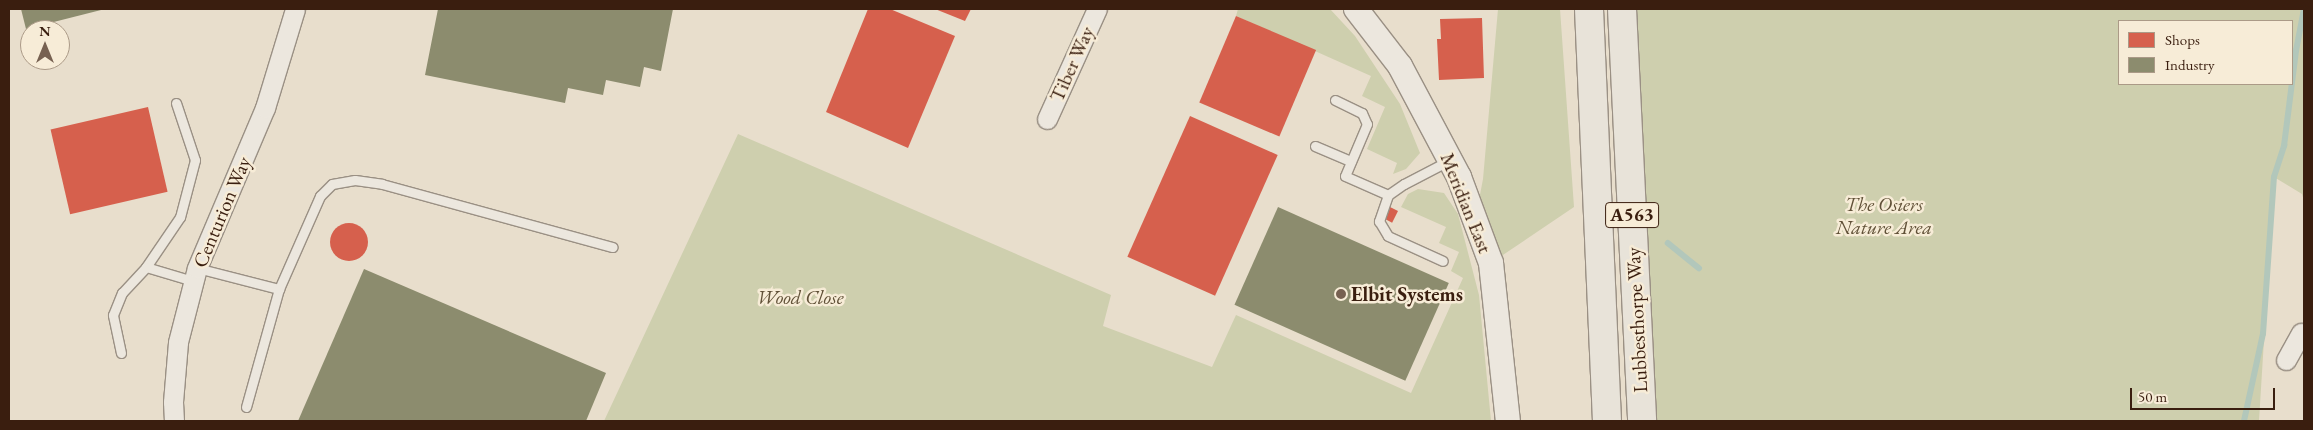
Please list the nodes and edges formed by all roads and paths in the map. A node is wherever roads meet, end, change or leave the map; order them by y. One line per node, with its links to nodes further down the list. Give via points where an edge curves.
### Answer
1 (295, 9): 16 (street, Centurion Way, via 265,108)
2 (1097, 9): 8 (street, Tiber Way)
3 (1356, 9): 10 (street, Meridian East, via 1400,66)
4 (1622, 14): 25 (highway, Lubbesthorpe Way / A563)
5 (1589, 18): 24 (highway, Lubbesthorpe Way / A563)
6 (1335, 100): 11 (lane, via 1362,114 1367,124)
7 (176, 103): 15 (lane, via 195,160 180,217)
8 (1047, 119)
9 (1315, 146): 11 (lane)
10 (1450, 160): 12 (lane); 23 (street, Meridian East, via 1490,263)
11 (1351, 161): 12 (lane, via 1345,176)
12 (1388, 195): 14 (lane, via 1378,221 1388,236)
13 (613, 247): 17 (lane, via 382,184 355,180 332,184 320,196)
14 (1443, 261)
15 (146, 267): 16 (lane); 19 (lane, via 122,293 113,315)
16 (195, 275): 17 (lane); 22 (street, Centurion Way, via 178,342)
17 (279, 289): 21 (lane)
18 (2297, 330): 20 (street)
19 (121, 353)
20 (2286, 360)
21 (246, 406)
22 (174, 421)
23 (1508, 421)
24 (1607, 421)
25 (1642, 421)

